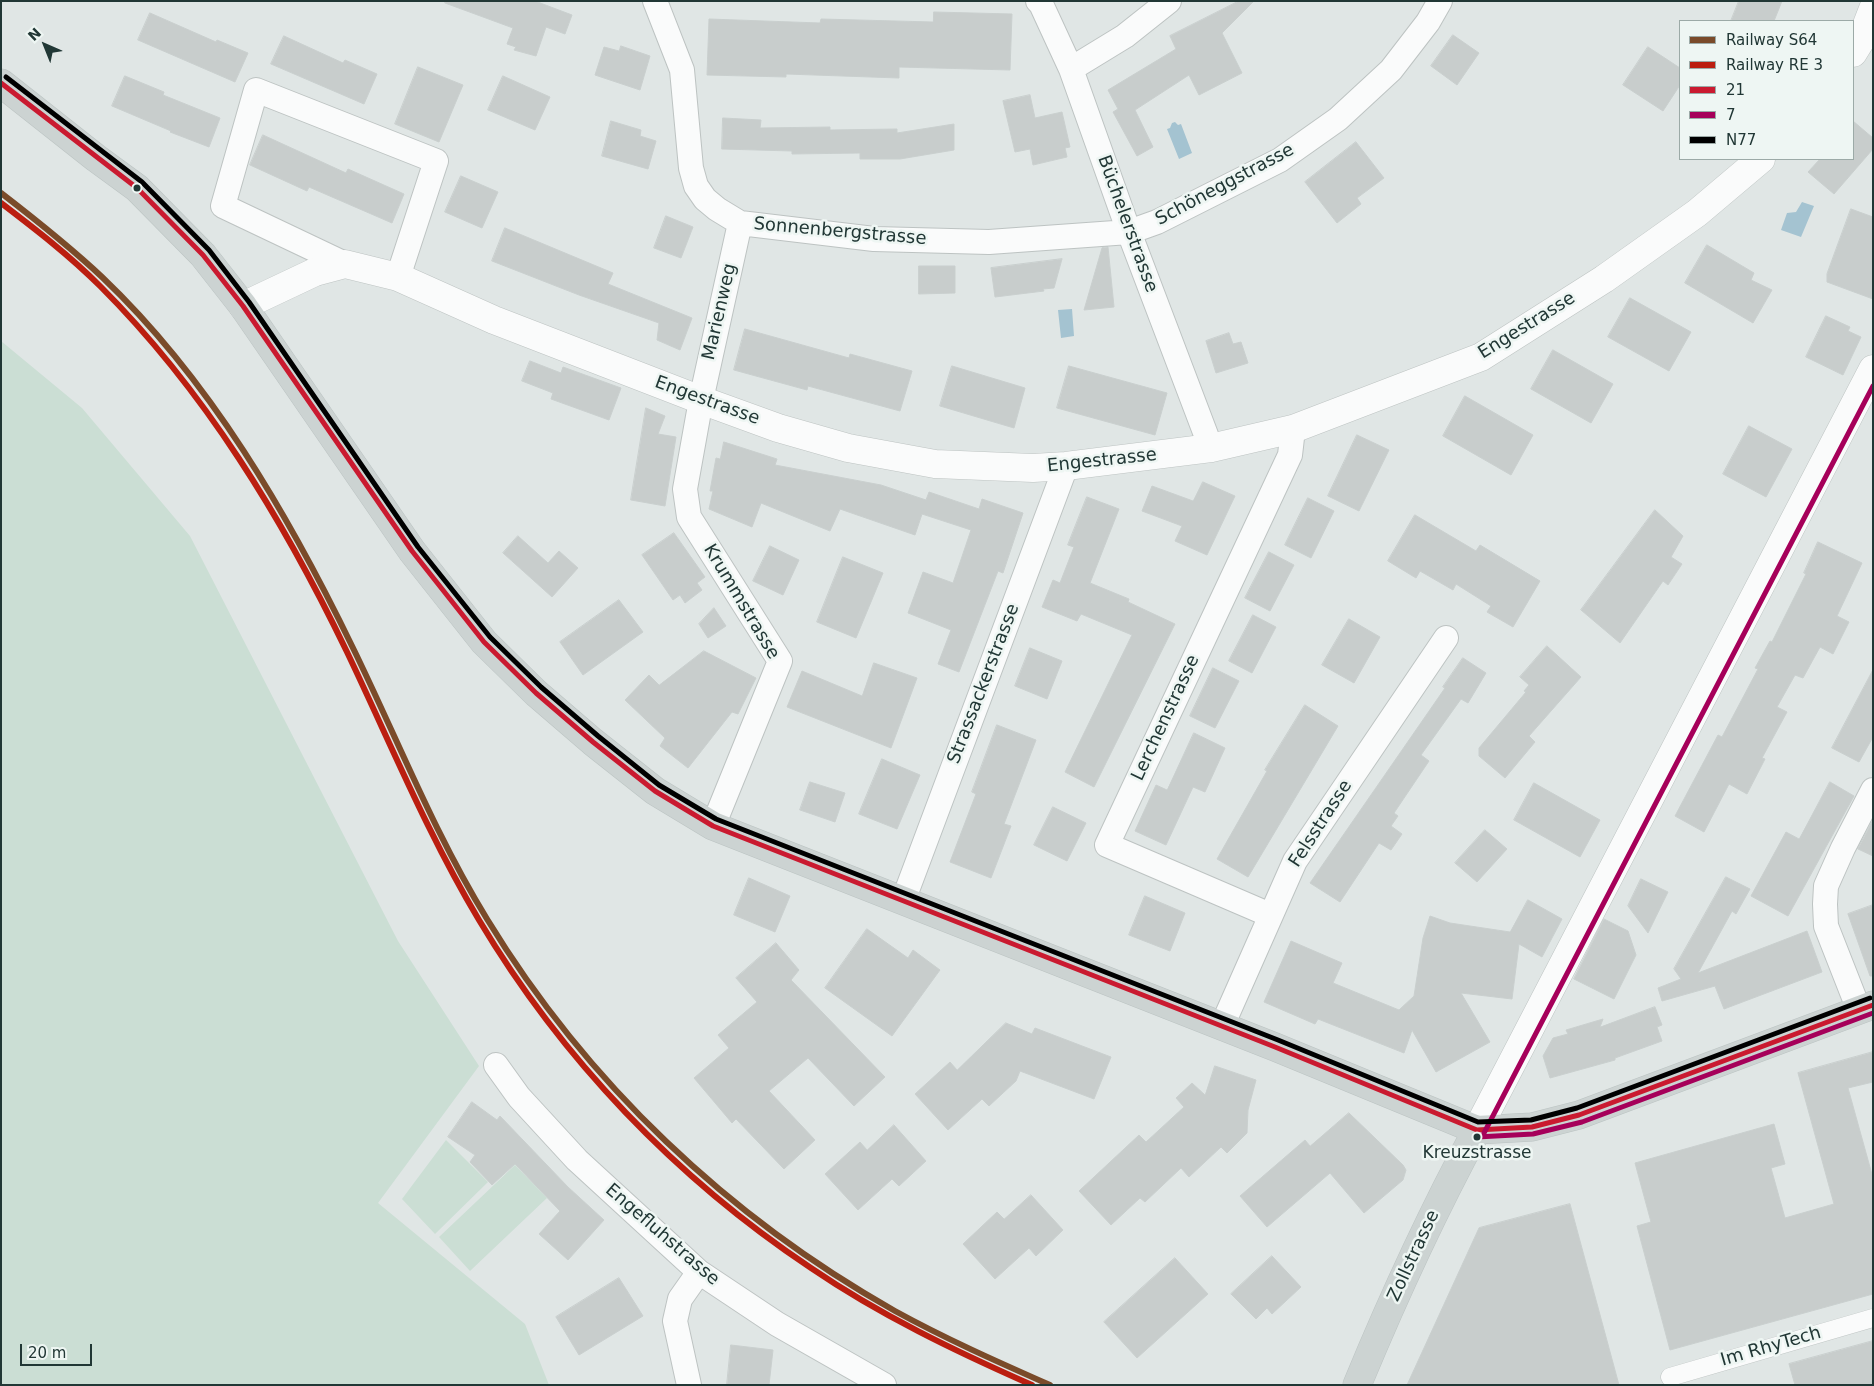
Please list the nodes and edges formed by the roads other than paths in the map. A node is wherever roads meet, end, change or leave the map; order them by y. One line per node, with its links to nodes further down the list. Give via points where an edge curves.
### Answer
1 (655, 1): 10 (street, Sonnenbergstrasse, via 682,70 691,168 696,186 705,199)
2 (1038, 1): 7 (street, Büchelerstrasse)
3 (1169, 1): 7 (street, via 1125,36)
4 (1440, 1): 11 (street, Schöneggstrasse, via 1391,70 1338,119 1280,160 1157,222)
5 (1873, 9): 6 (street)
6 (1854, 51)
7 (1071, 70): 11 (street, Büchelerstrasse)
8 (1, 83): 14 (main road, via 137,188 203,255)
9 (1760, 160): 17 (street, Engestrasse, via 1697,212 1604,279 1481,357)
10 (740, 223): 11 (street, Sonnenbergstrasse, via 874,239 989,242); 16 (street, Marienweg)
11 (1129, 232): 18 (street, Büchelerstrasse)
12 (345, 264): 13 (street, Engestrasse); 13 (street, Engestrasse, via 223,206 256,90 436,161); 14 (street, Engestrasse, via 315,272)
13 (398, 277): 16 (street, Engestrasse, via 494,320)
14 (243, 306): 22 (main road, via 412,551 484,642 593,742 655,791)
15 (1873, 369): 28 (street)
16 (701, 400): 19 (street, Engestrasse, via 778,428 848,448 916,461 1033,468); 22 (street, Krummstrasse, via 685,489 689,517 780,661)
17 (1293, 428): 18 (street, Engestrasse); 24 (street, Lerchenstrasse, via 1290,455 1106,845)
18 (1211, 448): 19 (street, Engestrasse)
19 (1066, 466): 23 (street, Strassackerstrasse)
20 (1446, 638): 24 (street, Felsstrasse, via 1295,861)
21 (1873, 790): 25 (street, via 1826,886 1825,904 1826,926)
22 (713, 826): 23 (main road)
23 (903, 901): 26 (main road)
24 (1270, 915): 26 (street, Felsstrasse)
25 (1866, 1008): 28 (main road, via 1579,1115 1532,1127)
26 (1222, 1026): 28 (main road)
27 (496, 1065): 29 (street, Engefluhstrasse, via 519,1097 577,1160)
28 (1477, 1130): 34 (main road, Zollstrasse, via 1397,1289)
29 (699, 1272): 32 (street, via 680,1299 675,1321); 33 (street, Engefluhstrasse, via 777,1324)
30 (1873, 1318): 31 (street, Im RhyTech)
31 (1670, 1376)
32 (689, 1385)
33 (884, 1385)
34 (1357, 1385)

